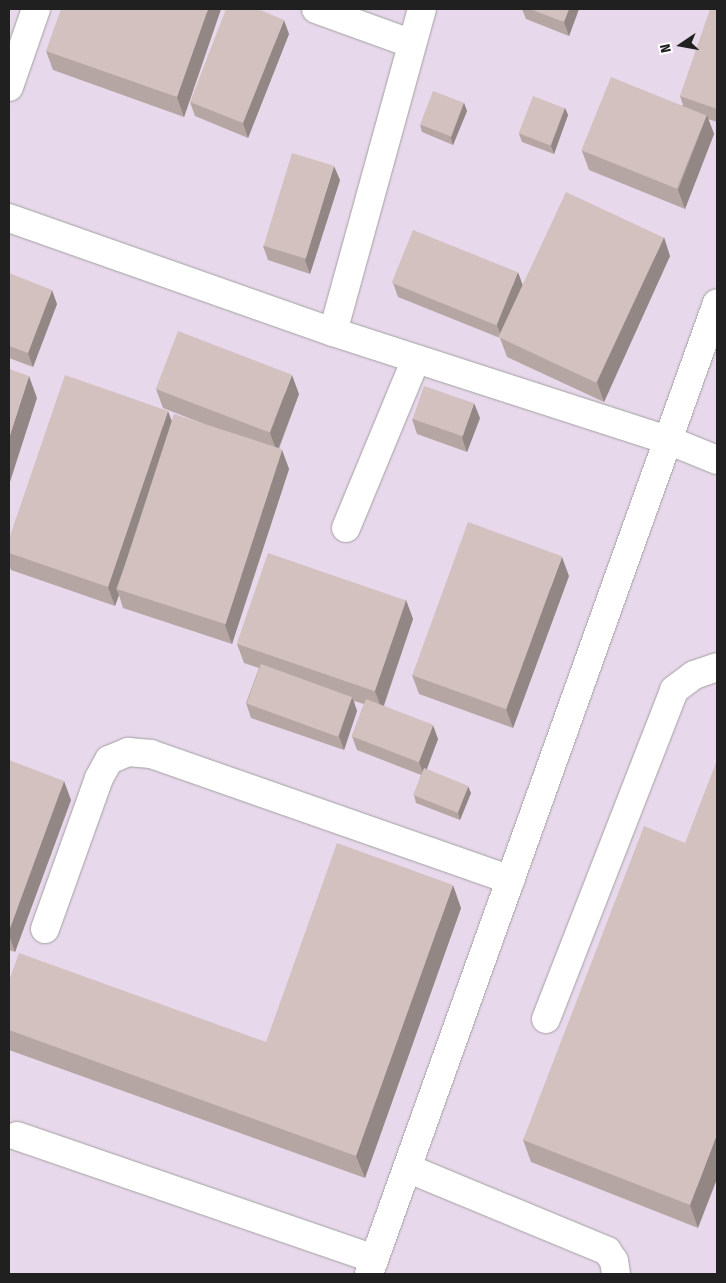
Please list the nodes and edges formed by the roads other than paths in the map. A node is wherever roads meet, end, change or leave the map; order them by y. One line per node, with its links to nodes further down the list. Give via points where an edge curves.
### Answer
1 (36, 9): 5 (street)
2 (316, 9): 4 (street)
3 (422, 9): 4 (street)
4 (410, 42): 8 (street)
5 (9, 87)
6 (9, 218): 8 (street)
7 (717, 303): 10 (street)
8 (333, 332): 9 (street)
9 (416, 358): 10 (street); 12 (street)
10 (668, 440): 11 (street); 14 (street)
11 (717, 460)
12 (346, 528)
13 (717, 667): 16 (street, via 694,675 674,690)
14 (510, 880): 15 (street, via 151,754 128,752 109,760 99,778); 18 (street)
15 (45, 929)
16 (546, 1019)
17 (17, 1136): 19 (street)
18 (407, 1168): 19 (street); 20 (street, via 607,1251 614,1261)
19 (372, 1267)
20 (616, 1274)

